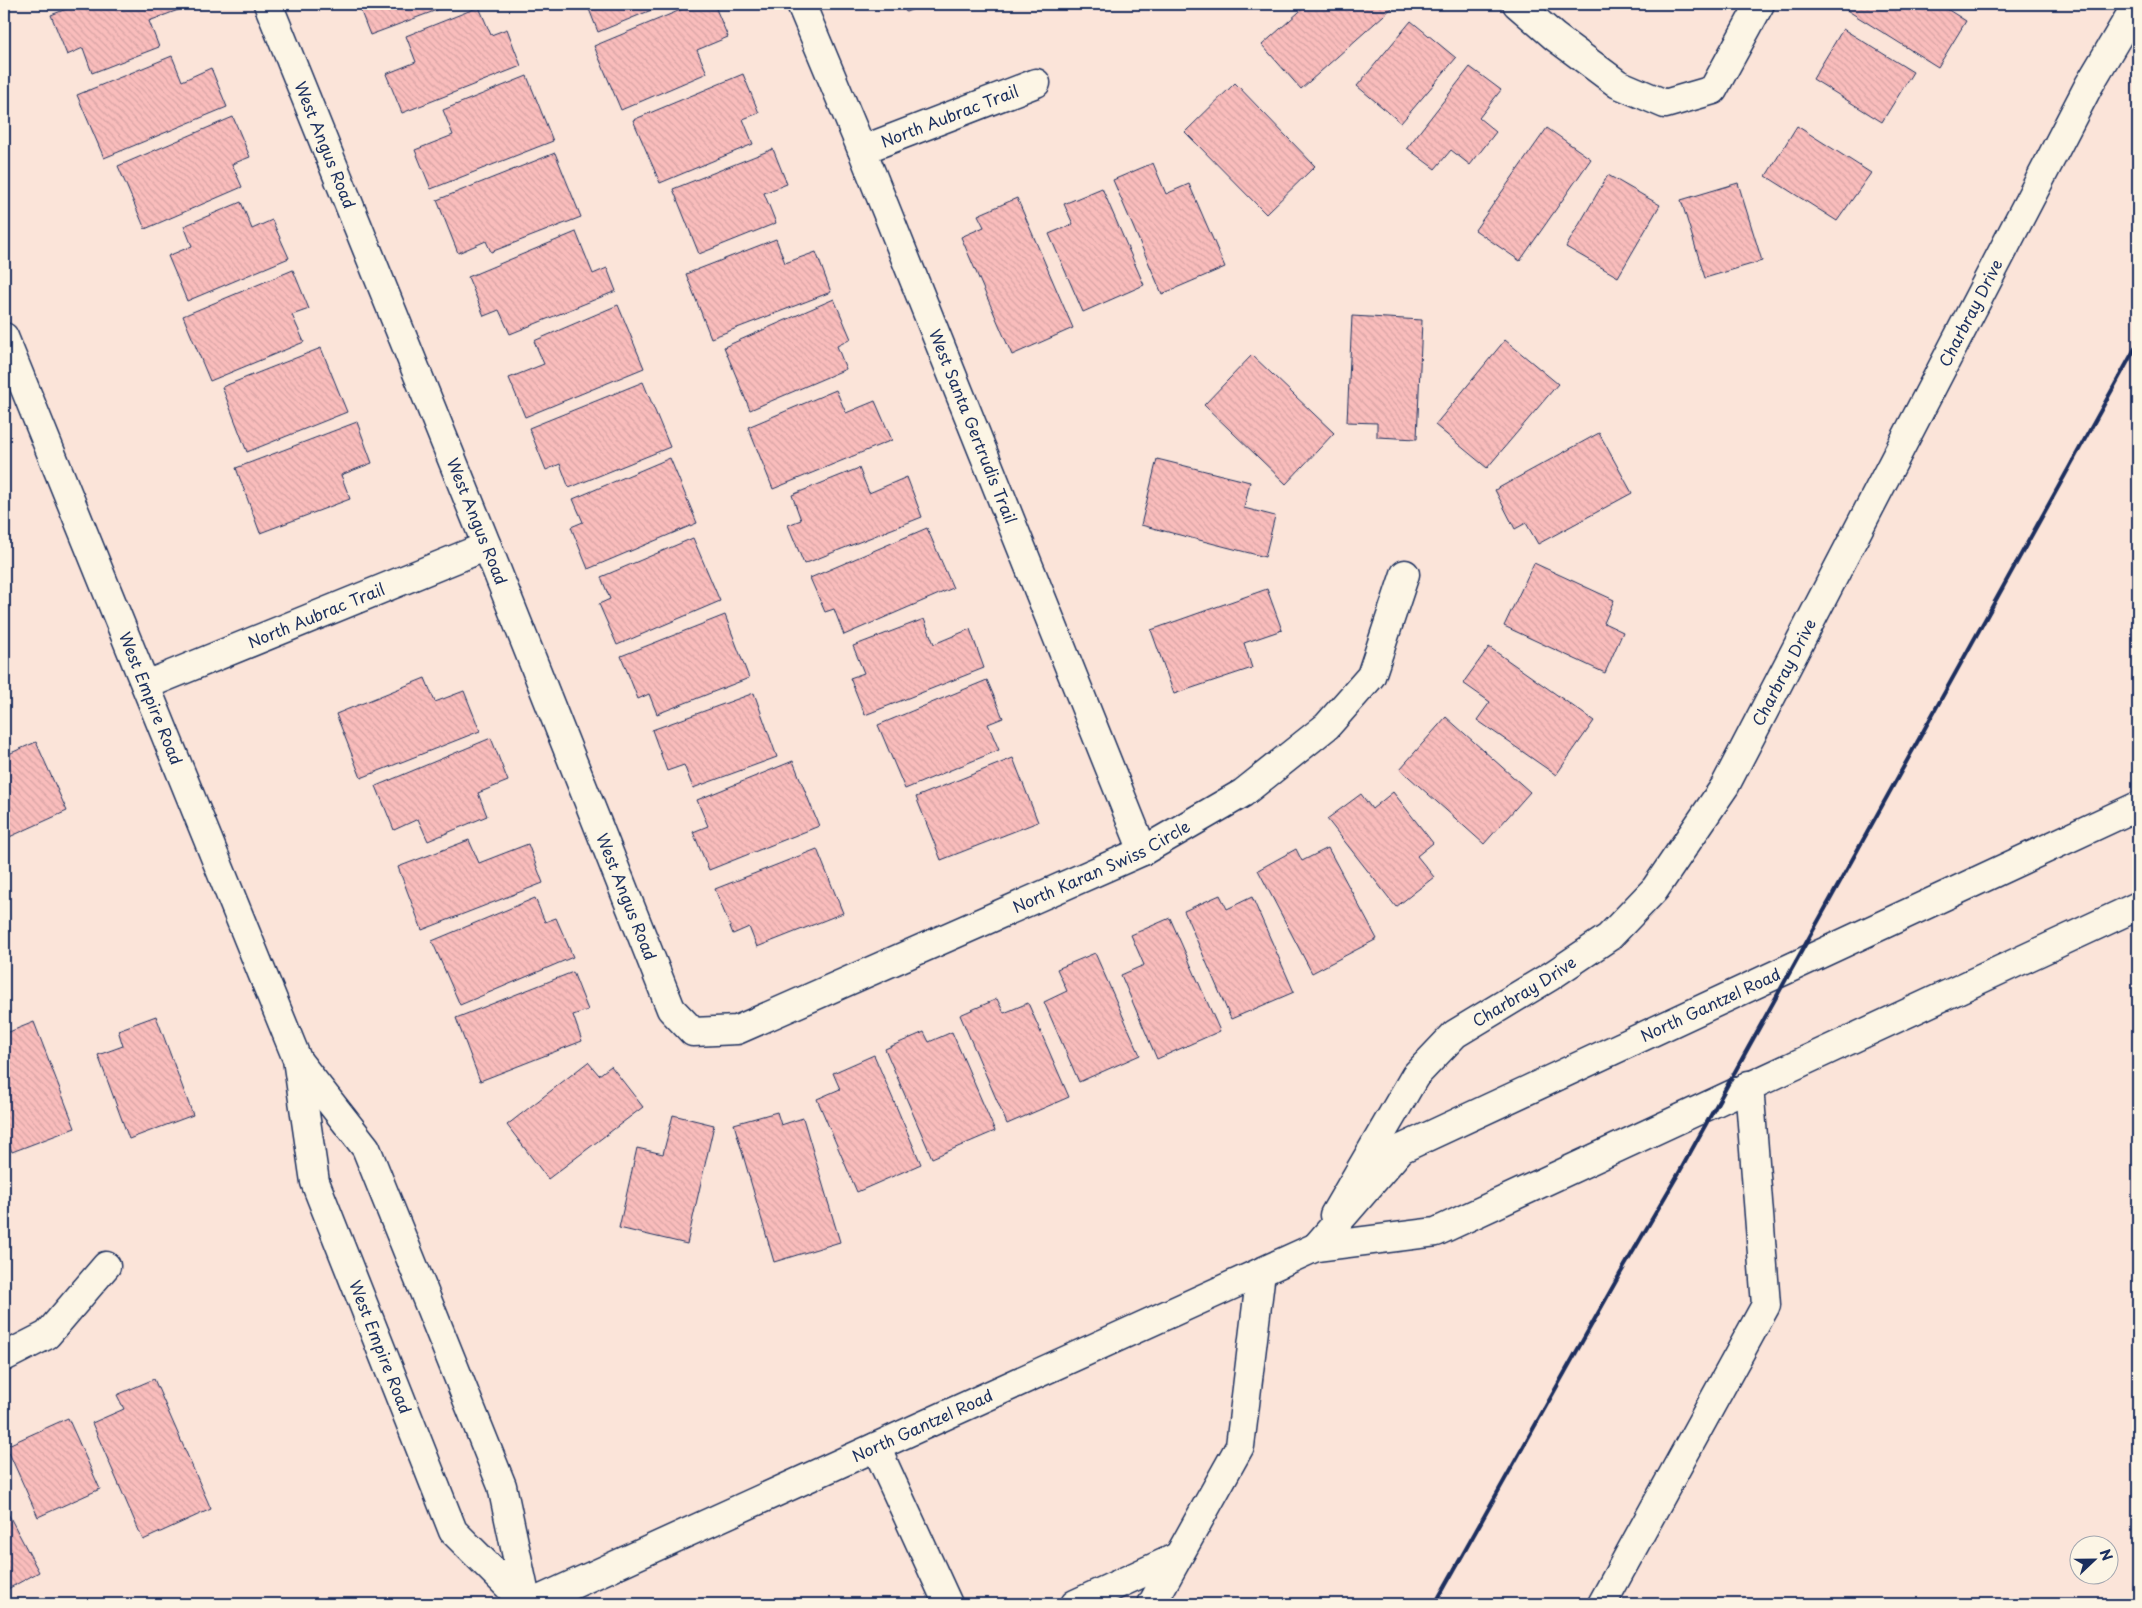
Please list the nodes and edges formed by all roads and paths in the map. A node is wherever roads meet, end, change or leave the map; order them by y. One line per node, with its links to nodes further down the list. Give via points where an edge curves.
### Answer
1 (268, 4): 9 (street, West Angus Road)
2 (800, 4): 7 (street, West Santa Gertrudis Trail)
3 (1517, 4): 4 (street, via 1618,84 1664,104 1713,90)
4 (1760, 4)
5 (2137, 4): 18 (street, Charbray Drive, via 2084,94 1725,786 1655,889 1610,937 1455,1034 1415,1076)
6 (1036, 83): 7 (street, North Aubrac Trail)
7 (862, 150): 13 (street, West Santa Gertrudis Trail)
8 (4, 336): 11 (street, West Empire Road)
9 (488, 546): 11 (street, North Aubrac Trail); 15 (street, West Angus Road, via 671,1008)
10 (1404, 574): 13 (street, North Karan Swiss Circle, via 1371,676 1327,726 1244,793)
11 (146, 685): 16 (street, West Empire Road)
12 (2138, 806): 18 (street, North Gantzel Road, via 1402,1149)
13 (1144, 851): 15 (street, North Karan Swiss Circle, via 737,1030)
14 (2138, 906): 17 (street, North Gantzel Road)
15 (693, 1032)
16 (297, 1059): 24 (street, West Empire Road, via 366,1148 502,1486); 24 (street, West Empire Road, via 315,1182 453,1531)
17 (1749, 1085): 18 (street, North Gantzel Road, via 1436,1232); 28 (street, via 1766,1305)
18 (1316, 1247): 20 (street, North Gantzel Road)
19 (106, 1266): 21 (street, via 47,1335)
20 (1261, 1272): 22 (street, North Gantzel Road); 23 (street, via 1240,1446)
21 (4, 1357)
22 (876, 1447): 24 (street, North Gantzel Road); 25 (street)
23 (1177, 1557): 26 (street); 27 (street)
24 (528, 1604)
25 (948, 1604)
26 (1075, 1604)
27 (1152, 1604)
28 (1602, 1604)

